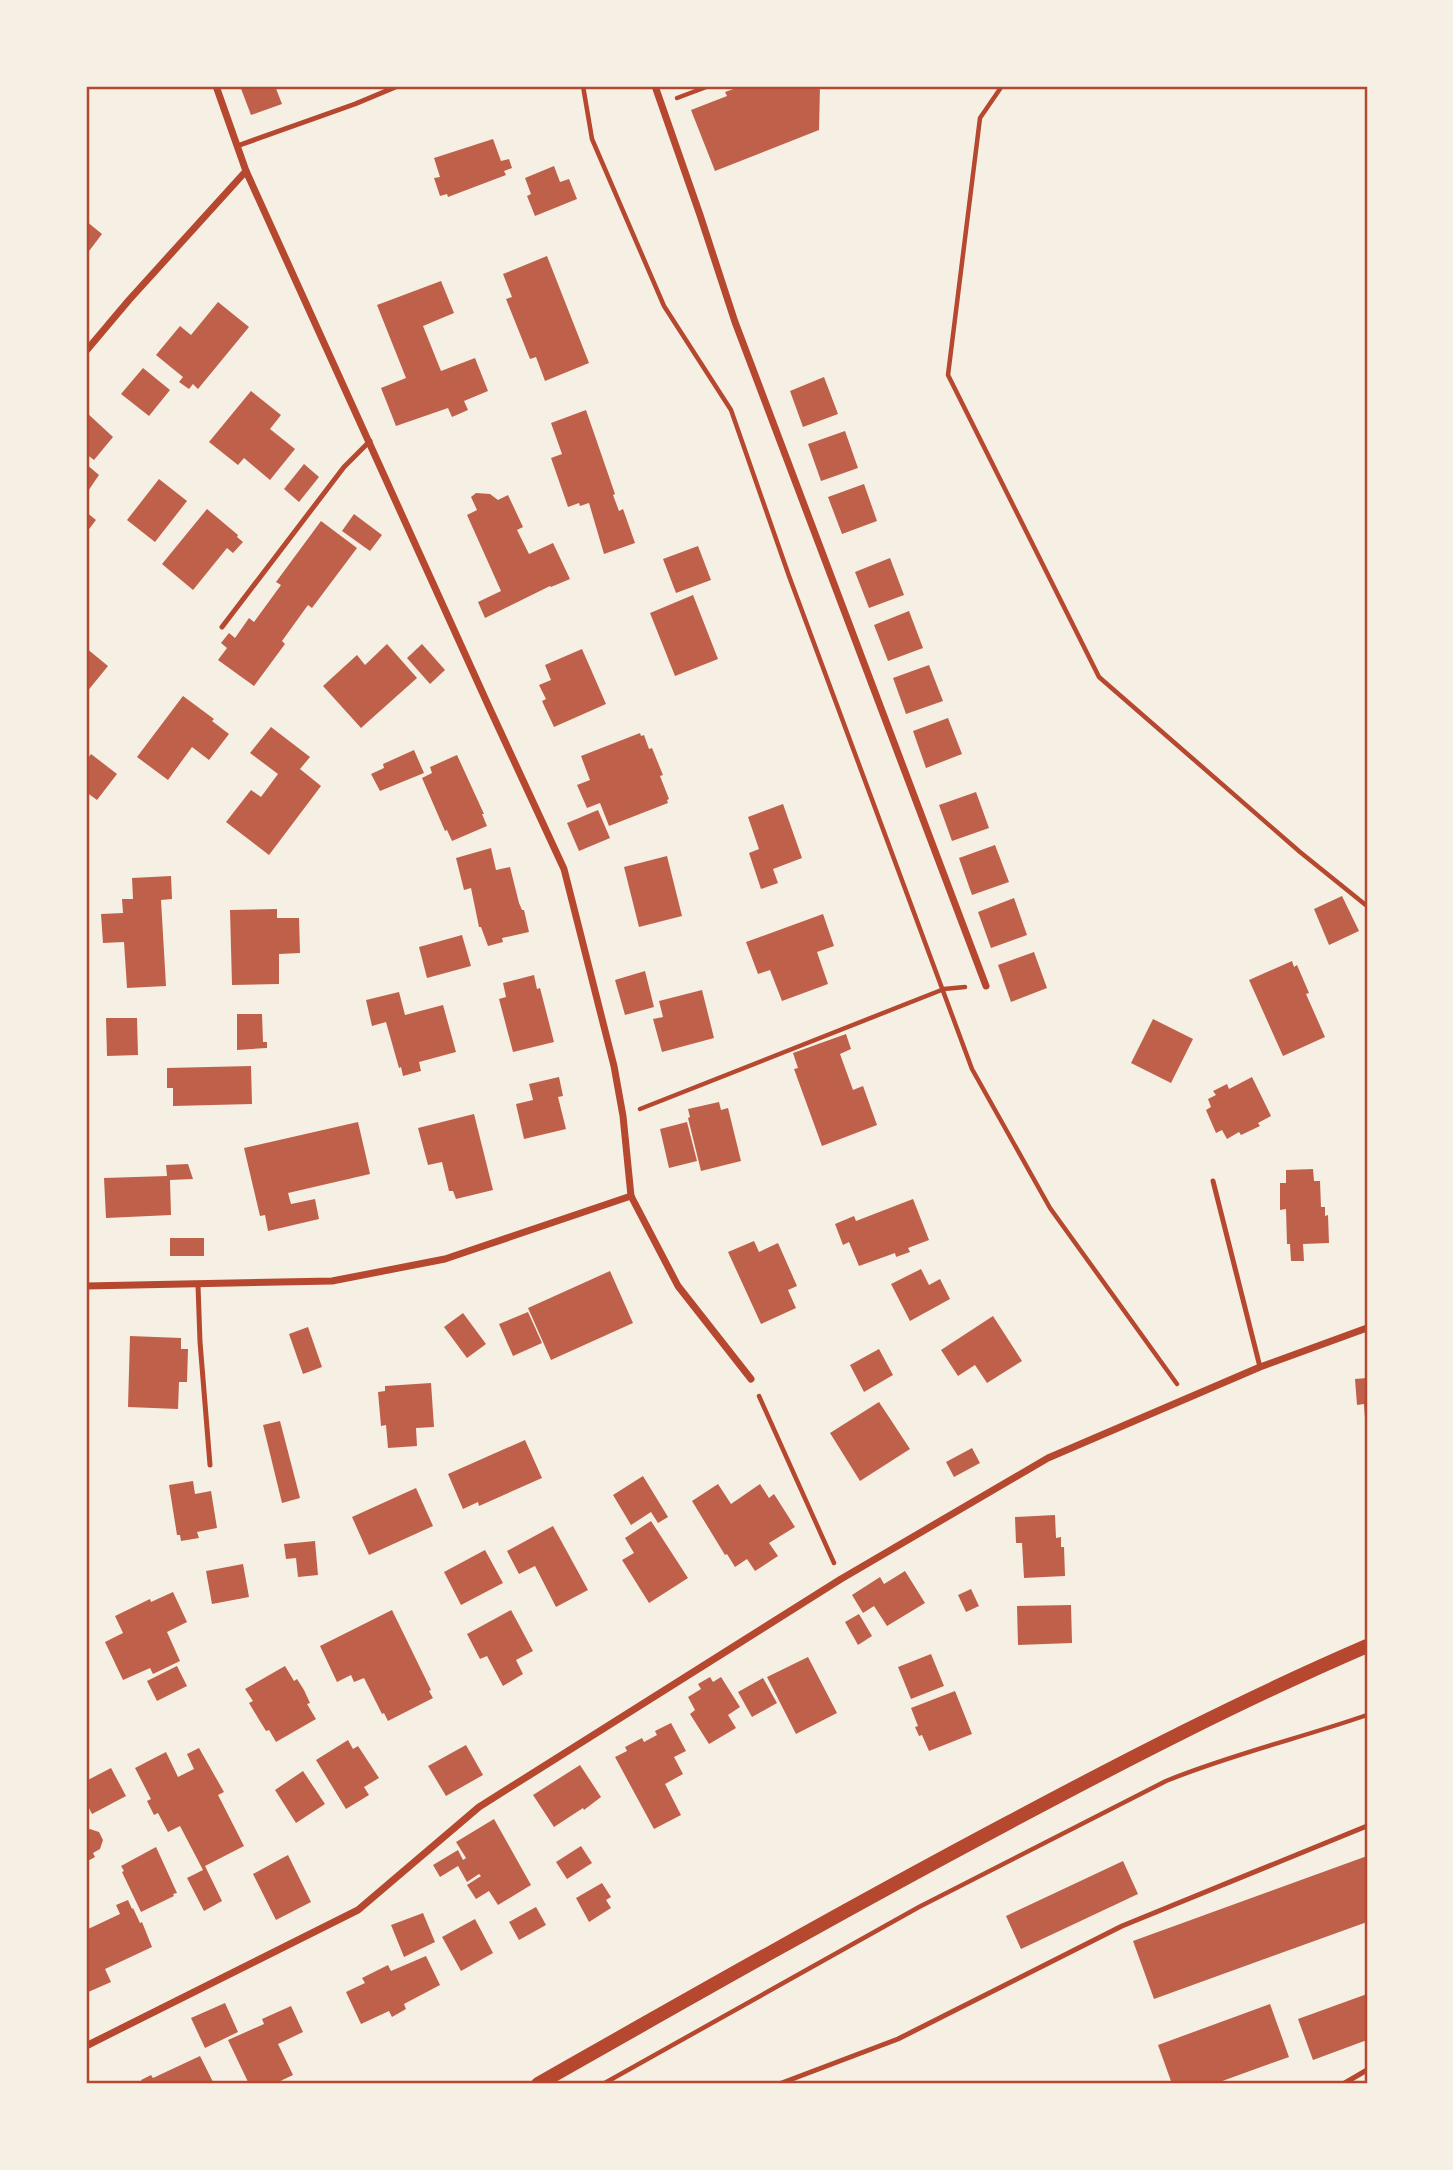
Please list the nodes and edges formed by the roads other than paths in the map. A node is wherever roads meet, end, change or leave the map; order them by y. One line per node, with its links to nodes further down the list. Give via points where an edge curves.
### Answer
1 (216, 86): 4 (street)
2 (398, 86): 4 (lane)
3 (655, 86): 9 (street, via 735,322)
4 (237, 146): 5 (street)
5 (246, 171): 6 (street); 7 (street)
6 (86, 351)
7 (370, 441): 8 (lane, via 344,467); 11 (street, via 564,869 614,1066)
8 (222, 627)
9 (986, 986)
10 (1213, 1181): 15 (lane)
11 (631, 1196): 12 (street, via 432,1261 331,1282); 16 (street, via 678,1286)
12 (198, 1285): 13 (street); 17 (lane)
13 (86, 1286)
14 (1367, 1328): 15 (street)
15 (1260, 1367): 20 (street, via 1048,1458 841,1578 479,1807 358,1910)
16 (751, 1379)
17 (209, 1465)
18 (1367, 1646): 22 (main road, via 1075,1787)
19 (1367, 1826): 23 (lane, via 1122,1926 898,2039)
20 (86, 2046)
21 (1367, 2070): 24 (lane)
22 (538, 2084)
23 (779, 2084)
24 (1343, 2084)

